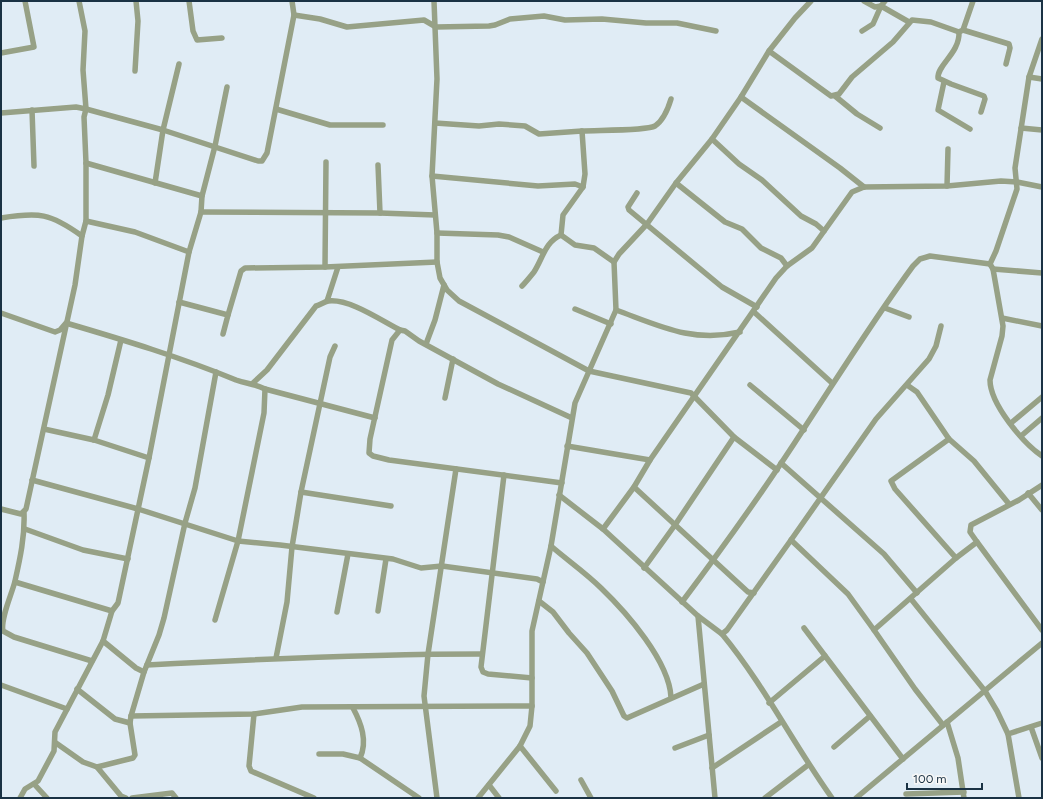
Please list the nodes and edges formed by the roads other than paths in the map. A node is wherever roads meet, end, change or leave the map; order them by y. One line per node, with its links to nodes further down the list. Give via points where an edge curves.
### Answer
1 (25, 1): 20 (street, via 34,47)
2 (79, 1): 31 (street, via 85,31 83,70)
3 (136, 1): 23 (street, via 138,21)
4 (189, 1): 17 (street, via 193,31 197,40)
5 (292, 1): 11 (street)
6 (434, 1): 13 (street)
7 (810, 1): 19 (street)
8 (864, 1): 10 (street, via 875,7)
9 (973, 1): 16 (street)
10 (883, 3): 12 (street); 15 (street, via 873,24)
11 (294, 15): 13 (street, via 347,27 424,20); 32 (street)
12 (909, 22): 16 (street, via 914,19); 28 (street, via 900,36 852,77)
13 (436, 27): 14 (street, via 495,25 510,19 544,16 565,20 677,23); 36 (street)
14 (716, 31)
15 (862, 31)
16 (961, 31): 22 (street, via 1009,44); 26 (street, via 960,41 938,74)
17 (222, 38)
18 (1042, 39): 24 (street)
19 (769, 51): 28 (street, via 831,96); 29 (street)
20 (1, 53)
21 (179, 64): 41 (street)
22 (1006, 64)
23 (135, 71)
24 (1029, 77): 25 (street); 39 (street)
25 (1042, 79)
26 (944, 82): 34 (street, via 984,96); 40 (street, via 938,110)
27 (227, 88): 45 (street)
28 (835, 96): 38 (street)
29 (741, 97): 44 (street); 57 (street)
30 (671, 99): 43 (street, via 667,112 651,127)
31 (86, 109): 33 (street, via 76,107); 41 (street); 48 (street)
32 (276, 109): 37 (street, via 330,125); 45 (street, via 267,153 262,161)
33 (32, 110): 35 (street); 50 (street)
34 (981, 112)
35 (1, 113)
36 (435, 123): 43 (street, via 525,126 539,134); 51 (street)
37 (383, 125)
38 (880, 128)
39 (1021, 128): 42 (street); 52 (street, via 1015,168)
40 (970, 129)
41 (163, 130): 45 (street); 53 (street)
42 (1042, 130)
43 (582, 131): 56 (street, via 585,174)
44 (712, 139): 54 (street); 68 (street, via 801,216)
45 (215, 146): 60 (street)
46 (948, 149): 55 (street)
47 (326, 162): 63 (street)
48 (86, 163): 53 (street); 66 (street)
49 (378, 165): 62 (street)
50 (34, 166)
51 (432, 176): 56 (street, via 538,186 575,184); 64 (street)
52 (1017, 182): 55 (street); 58 (street); 77 (street, via 1017,189)
53 (155, 183): 60 (street)
54 (676, 183): 67 (street); 76 (street, via 725,222 742,229 761,248 781,258)
55 (948, 186): 57 (street)
56 (583, 187): 70 (street, via 563,215)
57 (864, 187): 68 (street, via 852,192)
58 (1042, 187)
59 (637, 193): 67 (street, via 628,209)
60 (202, 196): 61 (street)
61 (201, 212): 63 (street); 72 (street)
62 (380, 213): 63 (street); 64 (street)
63 (326, 214): 78 (street)
64 (435, 215): 69 (street)
65 (1, 218): 71 (street, via 40,215 62,222)
66 (86, 221): 71 (street); 72 (street, via 135,232)
67 (647, 224): 75 (street); 87 (street, via 722,287)
68 (824, 231): 76 (street, via 808,251)
69 (437, 233): 73 (street, via 509,237); 74 (street)
70 (561, 235): 73 (street, via 552,239); 75 (street, via 575,245 594,248)
71 (82, 236): 93 (street)
72 (189, 252): 84 (street)
73 (543, 252): 82 (street, via 534,272)
74 (437, 262): 79 (street); 81 (street)
75 (614, 262): 88 (street)
76 (788, 265): 87 (street)
77 (991, 266): 80 (street); 85 (street, via 925,256 913,266); 92 (street)
78 (325, 267): 79 (street); 90 (street, via 242,269)
79 (338, 267): 83 (street)
80 (1042, 273)
81 (444, 285): 101 (street); 105 (street, via 459,300)
82 (522, 286)
83 (327, 301): 97 (street, via 357,308); 107 (street, via 316,306 267,370)
84 (179, 302): 90 (street); 103 (street)
85 (885, 308): 91 (street); 108 (street)
86 (575, 309): 94 (street)
87 (756, 309): 98 (street); 108 (street)
88 (616, 310): 94 (street); 98 (street, via 689,335 721,336)
89 (1, 313): 93 (street, via 55,332)
90 (228, 315): 99 (street)
91 (909, 317)
92 (1002, 318): 96 (street); 119 (street, via 1002,336 990,386 996,402)
93 (66, 323): 100 (street); 120 (street)
94 (611, 324): 105 (street)
95 (942, 326): 110 (street, via 929,359)
96 (1042, 326)
97 (400, 330): 101 (street); 116 (street, via 392,340)
98 (740, 332): 112 (street)
99 (224, 334)
100 (121, 340): 103 (street); 125 (street, via 105,408)
101 (426, 344): 104 (street)
102 (335, 346): 115 (street)
103 (168, 353): 106 (street); 128 (street)
104 (453, 359): 114 (street); 117 (street, via 498,384)
105 (589, 371): 112 (street, via 691,393); 117 (street, via 575,403)
106 (216, 372): 107 (street, via 239,381); 148 (street, via 195,488)
107 (253, 383): 111 (street)
108 (832, 383): 121 (street)
109 (750, 385): 121 (street)
110 (907, 385): 124 (street, via 917,392); 141 (street, via 876,420)
111 (265, 389): 115 (street); 153 (street, via 264,413)
112 (695, 396): 123 (street); 129 (street)
113 (1042, 397): 119 (street)
114 (446, 398)
115 (319, 403): 116 (street); 138 (street)
116 (375, 418): 131 (street, via 368,449 373,456)
117 (572, 418): 126 (street)
118 (1042, 418): 122 (street)
119 (1011, 423): 122 (street)
120 (44, 429): 125 (street); 134 (street)
121 (804, 430): 130 (street)
122 (1021, 436): 127 (street)
123 (734, 437): 132 (street); 149 (street)
124 (949, 438): 142 (street, via 974,461); 159 (street, via 891,481 894,489)
125 (94, 440): 128 (street)
126 (567, 446): 129 (street); 135 (street)
127 (1042, 456)
128 (149, 458): 144 (street)
129 (650, 460): 137 (street)
130 (781, 463): 132 (street); 141 (street)
131 (456, 469): 133 (street); 162 (street)
132 (777, 470): 161 (street)
133 (504, 475): 135 (street); 164 (street)
134 (32, 480): 144 (street); 147 (street)
135 (562, 483): 140 (street)
136 (1042, 485): 139 (street)
137 (634, 487): 149 (street); 151 (street)
138 (301, 492): 143 (street); 156 (street)
139 (1028, 493): 142 (street); 146 (street)
140 (559, 495): 151 (street); 155 (street)
141 (821, 499): 152 (street); 168 (street, via 884,554)
142 (1009, 504): 154 (street, via 971,525 970,532)
143 (391, 506)
144 (138, 509): 148 (street); 158 (street)
145 (1, 510): 147 (street)
146 (1042, 510)
147 (24, 513): 150 (street)
148 (185, 523): 153 (street); 188 (street, via 159,635)
149 (675, 525): 161 (street); 163 (street)
150 (25, 529): 158 (street, via 83,550); 165 (street)
151 (603, 529): 163 (street)
152 (791, 540): 167 (street); 178 (street, via 848,594)
153 (238, 541): 156 (street); 176 (street)
154 (977, 542): 159 (street); 179 (street)
155 (551, 546): 166 (street); 195 (street, via 601,588 625,614 660,660)
156 (292, 547): 157 (street); 186 (street)
157 (348, 554): 160 (street); 174 (street)
158 (128, 558): 172 (street, via 118,602)
159 (956, 558): 168 (street)
160 (386, 559): 162 (street, via 421,568); 173 (street)
161 (714, 560): 167 (street, via 748,592); 171 (street)
162 (442, 566): 164 (street); 183 (street)
163 (644, 568): 171 (street)
164 (493, 572): 166 (street); 184 (street)
165 (15, 582): 172 (street); 187 (street, via 2,622 3,631 14,637)
166 (543, 582): 170 (street)
167 (754, 593): 180 (street)
168 (918, 593): 169 (street)
169 (911, 599): 178 (street); 194 (street)
170 (539, 602): 190 (street, via 532,631); 195 (street, via 553,612 587,653 612,691 624,716 630,717)
171 (682, 602): 175 (street)
172 (112, 610): 181 (street)
173 (378, 611)
174 (337, 612)
175 (698, 616): 180 (street); 191 (street)
176 (215, 620)
177 (804, 628): 185 (street)
178 (874, 630): 207 (street, via 915,689)
179 (1042, 630)
180 (722, 634): 196 (street, via 745,662)
181 (103, 641): 187 (street); 189 (street)
182 (1042, 643): 194 (street)
183 (428, 654): 184 (street); 186 (street); 199 (street, via 424,696)
184 (482, 654): 190 (street, via 480,667 483,672)
185 (825, 656): 196 (street); 203 (street)
186 (276, 658): 188 (street)
187 (92, 661): 193 (street)
188 (147, 665): 189 (street)
189 (144, 672): 202 (street)
190 (532, 678): 197 (street)
191 (704, 684): 195 (street); 210 (street)
192 (1, 685): 200 (street)
193 (77, 689): 200 (street); 205 (street, via 115,719)
194 (985, 691): 207 (street); 209 (street)
195 (671, 698)
196 (769, 703): 204 (street)
197 (532, 706): 199 (street); 212 (street, via 530,726)
198 (353, 708): 199 (street); 201 (street, via 302,707); 216 (street, via 363,733 364,745)
199 (426, 708): 236 (street)
200 (67, 709): 211 (street, via 55,732)
201 (254, 714): 202 (street); 234 (street, via 249,766 251,771)
202 (131, 716): 205 (street)
203 (870, 716): 213 (street); 218 (street)
204 (781, 722): 219 (street); 221 (street)
205 (130, 723): 220 (street, via 135,751 133,758)
206 (1042, 723): 208 (street)
207 (945, 724): 218 (street); 227 (street, via 958,758)
208 (1031, 727): 209 (street); 217 (street)
209 (1008, 734): 244 (street)
210 (709, 735): 214 (street); 221 (street)
211 (56, 743): 220 (street, via 83,762); 223 (street)
212 (520, 746): 224 (street); 225 (street)
213 (834, 747)
214 (675, 748)
215 (318, 754): 216 (street, via 343,754)
216 (360, 758): 235 (street)
217 (1042, 758)
218 (903, 759): 243 (street)
219 (808, 765): 241 (street); 242 (street)
220 (97, 766): 231 (street, via 121,796)
221 (712, 768): 228 (street)
222 (581, 780): 239 (street)
223 (35, 785): 229 (street, via 25,789); 230 (street)
224 (489, 785): 237 (street); 238 (street)
225 (556, 792)
226 (906, 794): 227 (street)
227 (964, 795)
228 (715, 797): 240 (street)
229 (20, 798)
230 (48, 798)
231 (126, 798)
232 (132, 798): 233 (street, via 172,793)
233 (176, 798)
234 (314, 798)
235 (419, 798)
236 (437, 798)
237 (478, 798)
238 (499, 798)
239 (591, 798)
240 (708, 798)
241 (764, 798)
242 (832, 798)
243 (856, 798)
244 (1020, 798)

